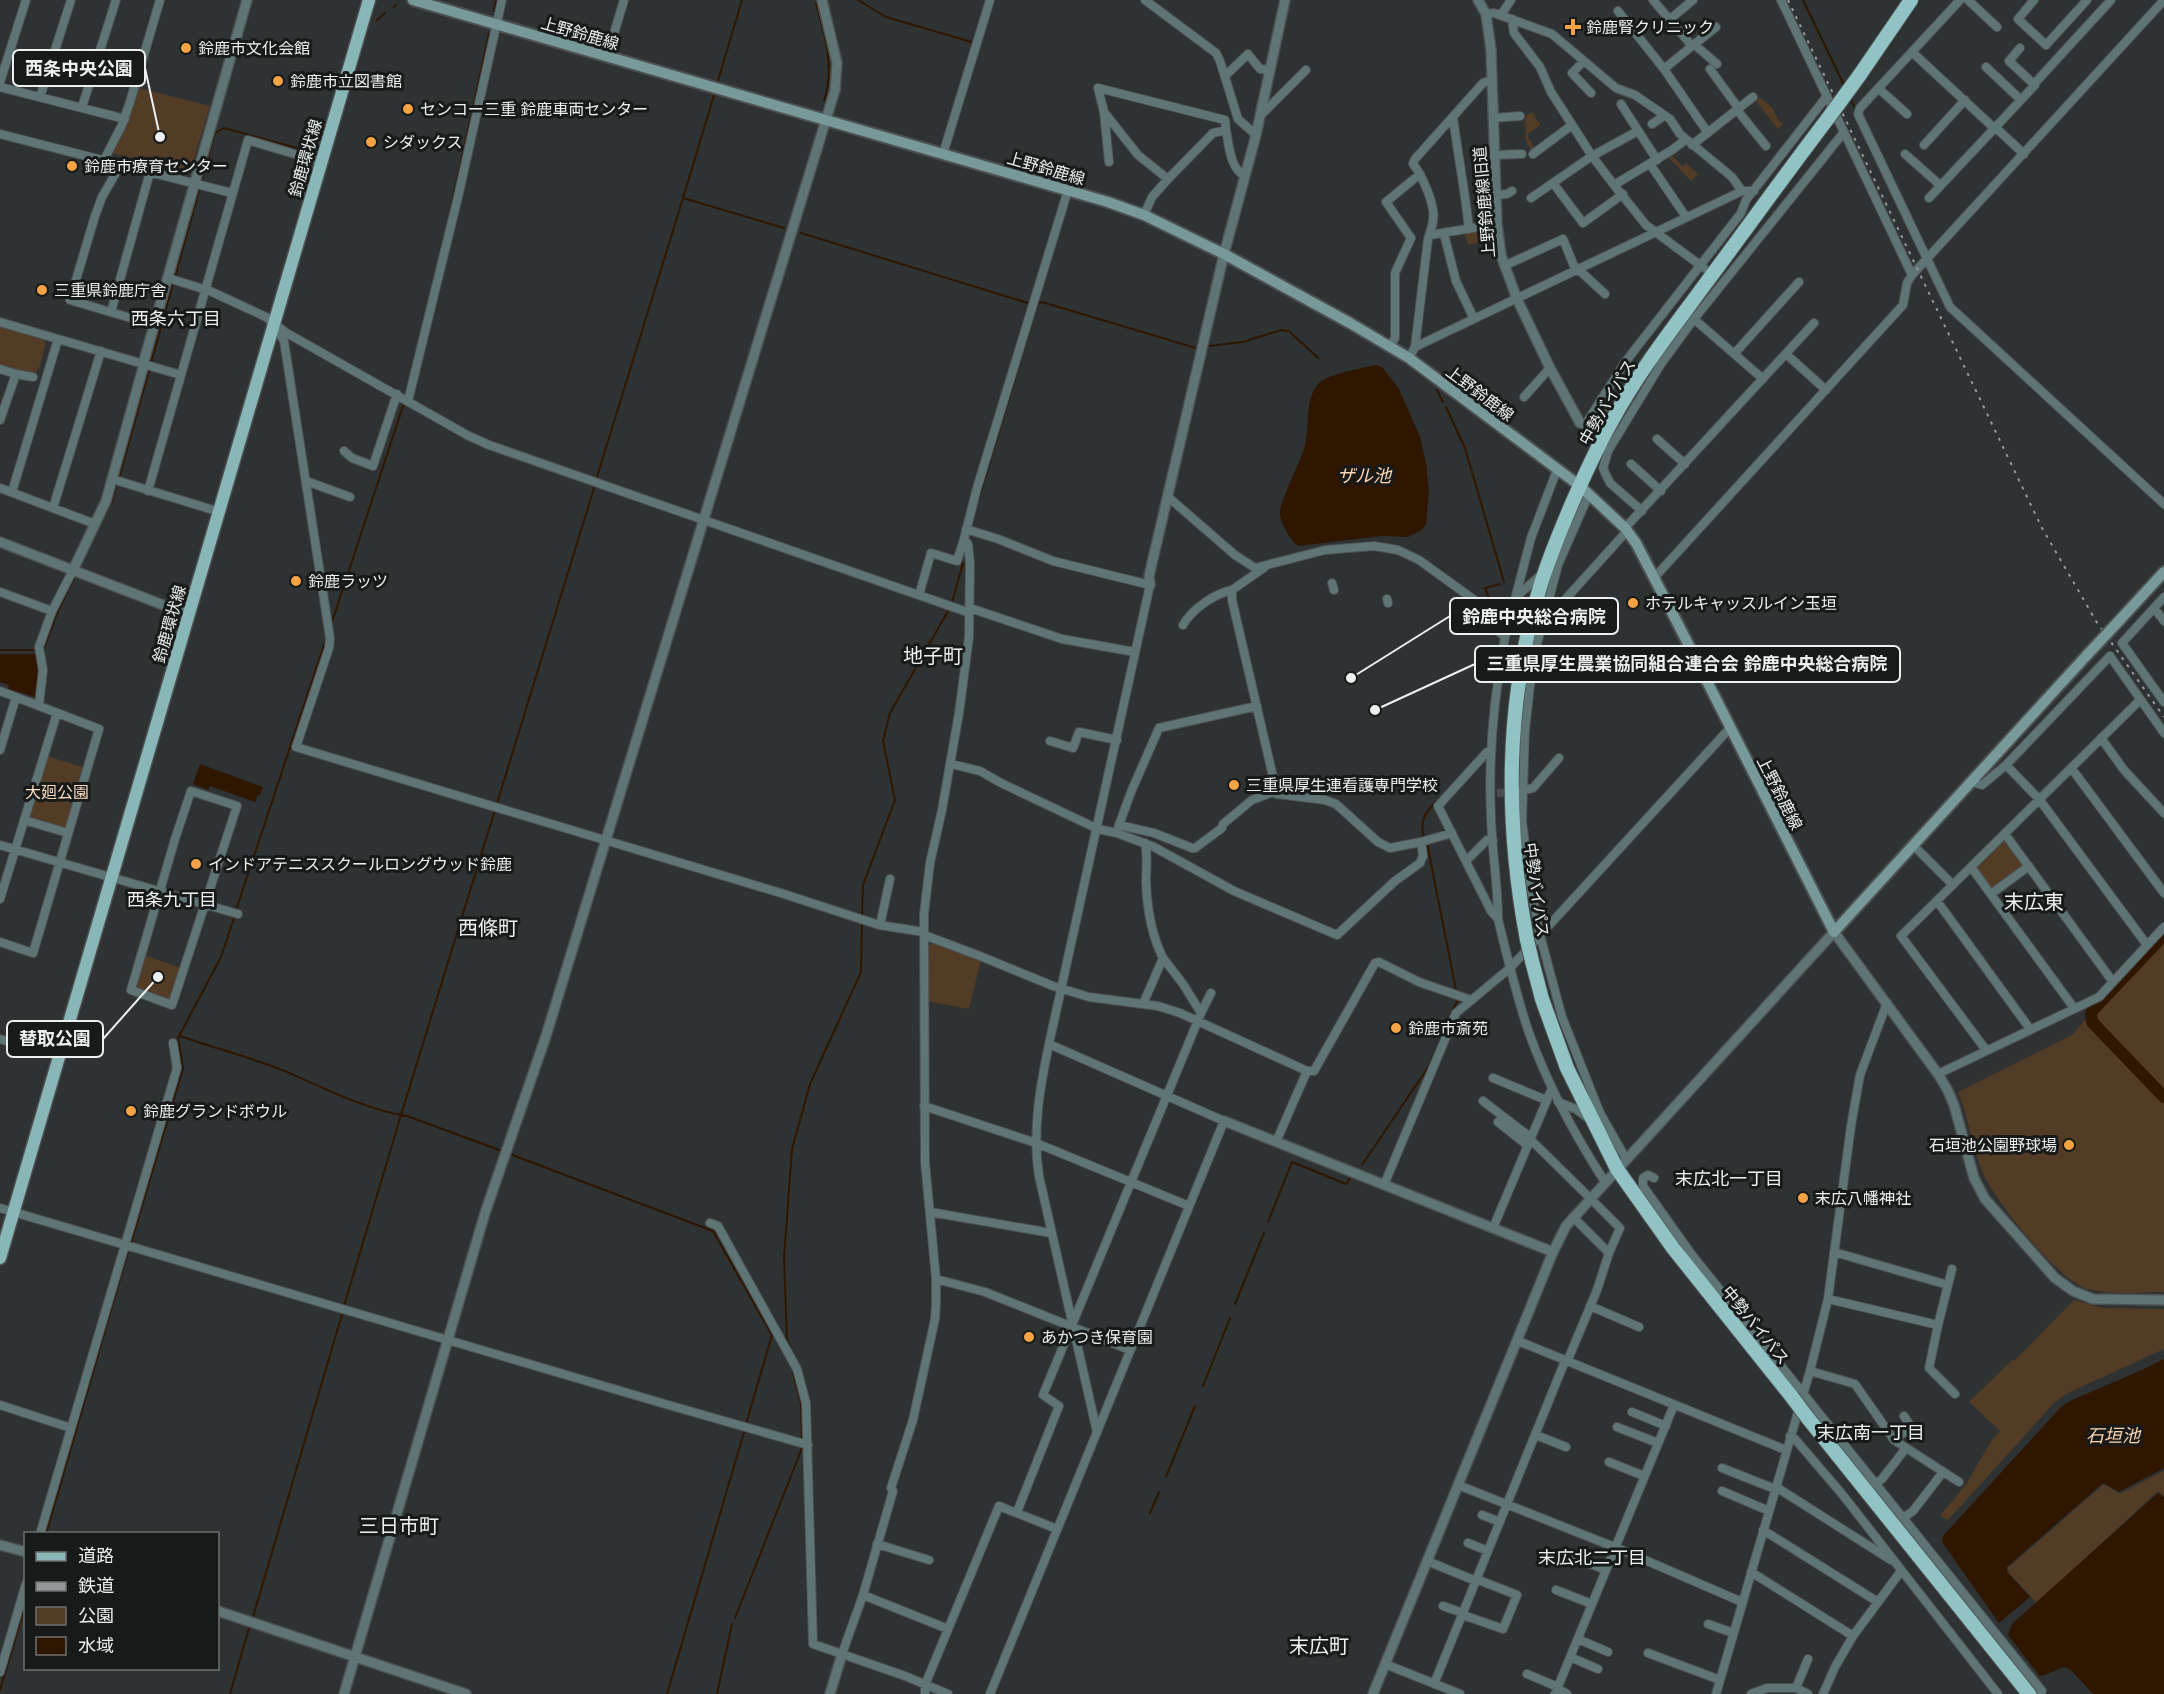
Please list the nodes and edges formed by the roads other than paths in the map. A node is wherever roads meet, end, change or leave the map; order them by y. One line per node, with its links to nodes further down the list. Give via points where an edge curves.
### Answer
1 (26, 0): 47 (street)
2 (71, 0): 51 (street)
3 (117, 0): 57 (street)
4 (160, 0): 66 (street)
5 (247, 0): 96 (street)
6 (369, 0): 88 (main road, 鈴鹿環状線)
7 (413, 0): 33 (main road, 上野鈴鹿線)
8 (502, 0): 33 (street)
9 (624, 0): 39 (street)
10 (822, 0): 67 (street, via 837,63 835,90)
11 (990, 0): 80 (street)
12 (1145, 0): 45 (street, via 1209,47)
13 (1285, 0): 43 (street)
14 (1478, 0): 29 (street, 上野鈴鹿線旧道)
15 (1511, 0): 30 (street)
16 (1653, 0): 32 (street)
17 (1693, 0): 32 (street)
18 (1781, 0): 52 (street)
19 (1960, 0): 38 (street)
20 (1968, 0): 35 (street)
21 (2020, 0): 27 (street)
22 (2034, 0): 27 (street)
23 (2087, 0): 27 (street, via 2046,45 2018,19)
24 (2111, 0): 48 (street)
25 (2164, 0): 84 (street)
26 (1907, 1): 154 (highway, 中勢バイパス, bridge, via 1859,76 1650,360)
27 (2028, 7)
28 (1618, 11): 42 (street)
29 (1486, 14): 30 (street); 46 (street, 上野鈴鹿線旧道)
30 (1501, 15): 31 (street)
31 (1512, 19): 40 (street, via 1552,34); 69 (street, via 1514,33 1540,67)
32 (1669, 20): 36 (street)
33 (496, 24): 39 (main road, 上野鈴鹿線); 150 (street, via 458,196)
34 (1716, 27): 36 (street)
35 (1997, 27)
36 (1693, 45): 42 (street); 58 (street, via 1714,66)
37 (2020, 48): 48 (street, via 2009,60)
38 (1912, 52): 49 (street); 54 (street)
39 (607, 57): 67 (main road, 上野鈴鹿線)
40 (1584, 61): 50 (street, via 1572,73); 63 (street, via 1616,88 1635,95)
41 (1986, 67): 55 (street)
42 (1664, 69): 74 (street)
43 (1270, 70): 45 (street, via 1260,69 1248,54); 61 (street)
44 (1306, 70): 61 (street)
45 (1225, 76): 76 (street, via 1238,119)
46 (1491, 80): 64 (street, via 1483,83); 65 (street, 上野鈴鹿線旧道)
47 (0, 84): 51 (street)
48 (2034, 84): 55 (street)
49 (1878, 88): 60 (street); 117 (street, via 1858,114)
50 (1591, 93)
51 (40, 96): 57 (street)
52 (1827, 96): 73 (street); 102 (street)
53 (1753, 97): 58 (street)
54 (1965, 100): 70 (street); 78 (street)
55 (2021, 100): 70 (street)
56 (1621, 104): 72 (street)
57 (82, 107): 66 (street)
58 (1738, 109): 74 (street); 79 (street)
59 (1104, 112): 71 (street, via 1098,88 1225,120); 89 (street); 95 (street, via 1138,154)
60 (1907, 114)
61 (1260, 116): 76 (street)
62 (1520, 116): 65 (street)
63 (1664, 116): 68 (street); 77 (street)
64 (1453, 117): 93 (street, via 1415,159 1413,164); 112 (street)
65 (1493, 118): 85 (street, 上野鈴鹿線旧道)
66 (125, 119): 87 (street)
67 (826, 120): 80 (main road, 上野鈴鹿線); 173 (street)
68 (1652, 124)
69 (1572, 125): 82 (street); 86 (street)
70 (1995, 128): 84 (street); 99 (street)
71 (1226, 130): 94 (street, via 1234,164); 95 (street, via 1213,134)
72 (1638, 131): 86 (street); 90 (street)
73 (1844, 132): 121 (street); 129 (street)
74 (1708, 133): 77 (street)
75 (0, 134): 87 (street)
76 (1256, 135): 94 (street)
77 (1689, 142): 90 (street); 103 (street, via 1732,177)
78 (1924, 145)
79 (1766, 146)
80 (943, 154): 100 (main road, 上野鈴鹿線)
81 (1522, 154): 85 (street)
82 (1533, 154)
83 (1905, 154): 99 (street)
84 (2024, 154): 117 (street)
85 (1494, 155): 106 (street, 上野鈴鹿線旧道)
86 (1592, 156): 97 (street); 98 (street)
87 (104, 160): 91 (street)
88 (321, 162): 104 (street, via 248,140); 133 (main road, 鈴鹿環状線)
89 (1109, 162)
90 (1654, 162): 98 (street); 110 (street)
91 (121, 164): 92 (street); 127 (street, via 102,197 70,300)
92 (150, 171): 96 (street); 127 (street)
93 (1420, 174): 115 (street, via 1433,210); 135 (street, via 1386,202 1411,238 1395,273 1395,338)
94 (1245, 176): 116 (street)
95 (1168, 179): 109 (street, via 1152,197)
96 (195, 183): 104 (street); 122 (street)
97 (1553, 183): 105 (street, via 1583,223); 107 (street)
98 (1614, 185): 105 (street)
99 (1940, 185): 108 (street)
100 (1068, 190): 109 (main road, 上野鈴鹿線); 175 (street, via 977,488)
101 (1512, 190): 106 (street)
102 (1754, 190): 103 (street); 119 (street)
103 (1742, 191): 110 (street)
104 (232, 193): 124 (street)
105 (1623, 194): 113 (street)
106 (1496, 195): 111 (street, 上野鈴鹿線旧道)
107 (1531, 198)
108 (1929, 198)
109 (1144, 215): 116 (main road, 上野鈴鹿線)
110 (1686, 217): 113 (street)
111 (1497, 224): 112 (street); 118 (street, 上野鈴鹿線旧道)
112 (1469, 229): 114 (street)
113 (1656, 233): 119 (street); 120 (street)
114 (1444, 234): 115 (street); 128 (street, via 1455,281)
115 (1430, 236): 136 (street)
116 (1224, 254): 135 (main road, 上野鈴鹿線); 167 (street)
117 (1926, 260): 121 (street); 169 (street, via 1950,307)
118 (1504, 266): 120 (street, via 1563,239); 126 (street, 上野鈴鹿線旧道)
119 (1702, 266): 151 (street, via 1626,361)
120 (1577, 270): 125 (street); 126 (street)
121 (1912, 275): 148 (street, via 1903,305)
122 (168, 279): 124 (street); 132 (street)
123 (1799, 282): 138 (street)
124 (205, 289): 133 (street, via 266,317); 145 (street)
125 (1605, 294)
126 (1517, 299): 128 (street); 142 (street, 上野鈴鹿線旧道)
127 (111, 312): 132 (street)
128 (1474, 319): 136 (street)
129 (1694, 319): 138 (street); 171 (street, via 1661,364 1604,460 1610,483)
130 (0, 322): 134 (street)
131 (1814, 323): 139 (street)
132 (154, 325): 141 (street)
133 (275, 326): 150 (street); 161 (street, via 284,341); 172 (main road, 鈴鹿環状線)
134 (58, 339): 137 (street); 166 (street)
135 (1390, 346): 140 (main road, 上野鈴鹿線)
136 (1415, 347): 140 (street)
137 (101, 351): 141 (street); 170 (street)
138 (1735, 353): 147 (street)
139 (1786, 354): 147 (street); 148 (street)
140 (1409, 358): 159 (main road, 上野鈴鹿線)
141 (144, 364): 145 (street); 160 (street)
142 (1550, 368): 149 (street); 153 (street, 上野鈴鹿線旧道)
143 (0, 369): 144 (street)
144 (16, 374): 146 (street); 152 (street)
145 (181, 375): 164 (street)
146 (33, 377)
147 (1763, 379): 158 (street)
148 (1826, 390): 183 (street)
149 (1524, 397)
150 (404, 398): 156 (street, via 373,466 352,458); 173 (street, via 489,445)
151 (1601, 399): 153 (street, via 1585,425); 154 (street)
152 (0, 420)
153 (1580, 423)
154 (1604, 435): 163 (highway, 中勢バイパス)
155 (1657, 438): 158 (street)
156 (344, 450)
157 (1631, 464): 165 (street)
158 (1685, 464): 165 (street)
159 (1557, 470): 163 (main road, 上野鈴鹿線); 188 (street, via 1531,538)
160 (113, 480): 164 (street); 174 (street)
161 (306, 481): 168 (street); 229 (street, via 330,648 296,747)
162 (0, 488): 166 (street)
163 (1584, 490): 176 (main road, 上野鈴鹿線); 180 (highway, 中勢バイパス); 194 (street)
164 (148, 491): 172 (street)
165 (1660, 491): 171 (street)
166 (12, 492): 170 (street)
167 (1167, 496): 179 (street, via 1248,565); 184 (street)
168 (350, 497)
169 (2164, 504)
170 (53, 508): 174 (street)
171 (1642, 511): 176 (street)
172 (220, 512): 193 (main road, 鈴鹿環状線)
173 (703, 519): 187 (street); 229 (street)
174 (95, 524): 181 (street)
175 (969, 530): 177 (street); 184 (street, via 1053,561)
176 (1626, 530): 183 (main road, 上野鈴鹿線); 194 (street, via 1552,614)
177 (964, 539): 187 (street, via 957,561 931,553); 191 (street, via 970,563)
178 (0, 542): 181 (street)
179 (1269, 565): 185 (street); 197 (street, via 1325,550 1374,546 1398,550 1419,560 1479,603)
180 (1545, 571): 188 (street); 255 (highway, 中勢バイパス, via 1523,659 1511,769 1516,880)
181 (77, 572): 192 (street); 193 (street)
182 (2164, 572): 217 (main road, bridge)
183 (1654, 578): 206 (main road, 上野鈴鹿線)
184 (1150, 585): 198 (street)
185 (1232, 590): 196 (street, via 1202,605); 204 (street)
186 (0, 594): 192 (street)
187 (919, 595): 191 (street)
188 (1516, 597): 197 (street)
189 (2164, 597): 190 (street)
190 (2154, 608): 195 (street); 202 (street, via 2122,643)
191 (970, 610): 198 (street, via 1062,639); 214 (street)
192 (52, 611): 203 (street, via 39,647 43,670)
193 (189, 615): 240 (main road, 鈴鹿環状線)
194 (1542, 619): 219 (street, via 1528,672)
195 (2164, 621)
196 (1183, 625)
197 (1505, 637): 212 (street)
198 (1135, 652): 209 (street)
199 (0, 691): 200 (street)
200 (16, 697): 203 (street); 211 (street)
201 (2140, 700): 207 (street); 208 (street); 215 (street, via 2110,656)
202 (2164, 702)
203 (39, 705): 205 (street)
204 (1257, 706): 218 (street); 223 (street, via 1159,728)
205 (57, 712): 222 (street); 226 (street, via 99,729)
206 (1730, 728): 253 (main road, 上野鈴鹿線); 255 (street)
207 (2164, 733)
208 (2101, 738): 216 (street); 221 (street, via 2124,770)
209 (1117, 740): 210 (street, via 1079,732 1073,748); 224 (street)
210 (1050, 741)
211 (0, 750)
212 (1491, 752): 225 (street, via 1438,806); 231 (street)
213 (1559, 758): 219 (street, via 1533,788)
214 (951, 764): 224 (street, via 980,771); 254 (street, via 926,888)
215 (2006, 765): 217 (street, via 1982,785); 220 (street)
216 (2072, 768): 220 (street); 245 (street)
217 (1972, 782): 234 (main road)
218 (1276, 791): 223 (street, via 1252,800 1195,848); 230 (street, via 1281,796 1336,804 1383,845 1395,848)
219 (1518, 792): 255 (street, via 1531,889)
220 (2039, 799): 228 (street); 257 (street)
221 (2164, 812)
222 (24, 820): 226 (street); 235 (street)
223 (1119, 825): 227 (street)
224 (1098, 829): 227 (street); 261 (street)
225 (1452, 832): 230 (street); 237 (street)
226 (68, 833): 236 (street)
227 (1117, 833): 232 (street)
228 (2005, 834): 238 (street); 239 (street)
229 (605, 839): 251 (street); 317 (street)
230 (1421, 842): 232 (street, via 1420,863 1337,935 1234,891)
231 (1492, 842): 237 (street, via 1487,840); 250 (street)
232 (1145, 843): 258 (street, via 1150,922)
233 (0, 845): 235 (street)
234 (1914, 846): 242 (street); 253 (main road)
235 (15, 849): 236 (street); 246 (street)
236 (60, 861): 240 (street); 256 (street, via 33,953)
237 (1466, 861): 250 (street)
238 (2029, 866): 244 (street); 260 (street)
239 (1971, 867): 242 (street); 244 (street)
240 (113, 876): 243 (street); 273 (main road, 鈴鹿環状線)
241 (890, 879): 251 (street)
242 (1953, 885): 247 (street)
243 (160, 891): 248 (street); 248 (street, via 131,990 172,1005); 248 (street, via 191,791 237,806)
244 (1991, 894): 266 (street)
245 (2164, 894)
246 (0, 899)
247 (1937, 901): 268 (street); 272 (street, via 1901,936)
248 (206, 904): 249 (street)
249 (235, 913)
250 (1498, 919): 259 (street)
251 (880, 925): 254 (street)
252 (2164, 927): 257 (street)
253 (1834, 932): 264 (street); 289 (street)
254 (924, 934): 261 (street); 282 (street)
255 (1533, 938): 259 (street); 283 (highway, 中勢バイパス, bridge, via 1532,961 1542,999 1566,1068); 289 (street)
256 (0, 942)
257 (2147, 945): 260 (street)
258 (1162, 958): 265 (street); 267 (street, via 1183,984)
259 (1510, 968): 263 (street); 277 (street, via 1528,1031)
260 (2114, 982): 266 (street, via 2099,998)
261 (1062, 988): 265 (street, via 1089,997); 271 (street)
262 (1211, 993): 267 (street)
263 (1471, 1000): 274 (street, via 1375,963 1314,1071); 293 (street, via 1456,1013)
264 (1887, 1003): 275 (street); 305 (street, via 1860,1076)
265 (1143, 1004): 267 (street)
266 (2074, 1008): 268 (street)
267 (1200, 1017): 274 (street); 278 (street)
268 (2030, 1029): 272 (street)
269 (0, 1039): 273 (street)
270 (173, 1042): 303 (street, via 177,1068)
271 (1049, 1044): 278 (street); 288 (street, via 1040,1086)
272 (1986, 1050): 275 (street)
273 (60, 1056): 297 (main road, 鈴鹿環状線)
274 (1307, 1071): 287 (street)
275 (1938, 1074): 312 (street, via 1954,1106 1974,1178 1985,1199 2055,1278 2093,1299)
276 (1493, 1078): 279 (street)
277 (1552, 1088): 279 (street); 281 (street)
278 (1168, 1096): 284 (street); 292 (street)
279 (1546, 1100): 286 (street)
280 (1483, 1101): 286 (street)
281 (1558, 1102): 283 (street); 291 (street)
282 (924, 1106): 288 (street); 298 (street)
283 (1591, 1120): 289 (highway, 中勢バイパス)
284 (1224, 1121): 287 (street); 295 (street)
285 (1498, 1122): 286 (street)
286 (1529, 1140): 294 (street); 301 (street)
287 (1276, 1142): 293 (street)
288 (1036, 1143): 292 (street); 302 (street)
289 (1621, 1164): 291 (street); 323 (highway, 中勢バイパス, via 1668,1240)
290 (1654, 1178): 323 (street, via 1648,1175 1642,1182 1652,1201)
291 (1605, 1182): 294 (street)
292 (1132, 1183): 295 (street); 315 (street)
293 (1384, 1185): 301 (street)
294 (1593, 1201): 299 (street); 306 (street, via 1620,1228)
295 (1189, 1206): 319 (street)
296 (0, 1208): 297 (street)
297 (13, 1212): 303 (street); 307 (main road, 鈴鹿環状線)
298 (930, 1212): 302 (street); 309 (street)
299 (1573, 1217): 304 (street); 306 (street)
300 (710, 1223): 336 (street, via 718,1226 797,1369 807,1403)
301 (1493, 1228): 304 (street)
302 (1051, 1233): 315 (street)
303 (129, 1246): 317 (street); 330 (street)
304 (1552, 1252): 318 (street)
305 (1834, 1252): 310 (street); 311 (street)
306 (1609, 1253): 313 (street)
307 (0, 1258)
308 (1952, 1269): 310 (street)
309 (936, 1279): 315 (street, via 985,1292); 359 (street, via 935,1319 913,1420)
310 (1948, 1285): 314 (street)
311 (1827, 1299): 314 (street); 321 (street)
312 (2164, 1300)
313 (1590, 1306): 316 (street); 320 (street)
314 (1938, 1325): 322 (street, via 1929,1368)
315 (1073, 1327): 319 (street); 331 (street); 351 (street, via 1043,1395 1059,1407)
316 (1639, 1327)
317 (448, 1340): 336 (street); 389 (street)
318 (1518, 1341): 320 (street); 346 (street)
319 (1130, 1350): 331 (street)
320 (1566, 1361): 325 (street); 332 (street)
321 (1810, 1371): 323 (street); 334 (street, via 1855,1384)
322 (1955, 1394)
323 (1797, 1395): 333 (street); 345 (street); 415 (highway, 中勢バイパス, bridge, via 1807,1417)
324 (0, 1405): 330 (street)
325 (1674, 1405): 328 (street); 339 (street)
326 (1632, 1412): 328 (street)
327 (1904, 1416): 334 (street, via 1911,1427)
328 (1666, 1425): 335 (street)
329 (1617, 1427): 335 (street)
330 (71, 1428): 357 (street)
331 (1097, 1432): 355 (street)
332 (1536, 1435): 337 (street); 349 (street)
333 (1790, 1436): 339 (street); 367 (street, via 1842,1494)
334 (1894, 1440): 338 (street)
335 (1658, 1443): 343 (street)
336 (808, 1445): 388 (street, via 813,1644)
337 (1566, 1447)
338 (1906, 1448): 342 (street); 345 (street)
339 (1786, 1450): 347 (street)
340 (1609, 1462): 343 (street)
341 (1722, 1468): 347 (street)
342 (1943, 1472): 344 (street); 353 (street)
343 (1644, 1476): 361 (street)
344 (1959, 1482)
345 (1875, 1484): 353 (street)
346 (1458, 1485): 349 (street); 366 (street)
347 (1775, 1488): 350 (street); 367 (street)
348 (1722, 1491): 350 (street)
349 (1507, 1504): 354 (street); 361 (street)
350 (1769, 1511): 356 (street)
351 (1017, 1512): 355 (street); 382 (street, via 999,1506)
352 (1482, 1515): 354 (street)
353 (1903, 1518): 416 (street, via 2042,1691)
354 (1500, 1522): 363 (street)
355 (1057, 1529): 406 (street)
356 (1763, 1530): 370 (street); 376 (street)
357 (40, 1532)
358 (1468, 1543): 363 (street)
359 (877, 1544): 365 (street); 374 (street)
360 (0, 1545): 362 (street)
361 (1615, 1549): 368 (street); 375 (street)
362 (24, 1551)
363 (1488, 1551): 371 (street)
364 (1571, 1556): 368 (street)
365 (929, 1560)
366 (1427, 1561): 371 (street); 392 (street)
367 (1895, 1563): 369 (street)
368 (1606, 1570): 377 (street)
369 (1901, 1571): 376 (street); 414 (street)
370 (1751, 1572): 375 (street); 384 (street)
371 (1476, 1580): 380 (street); 380 (street, via 1516,1595 1503,1629)
372 (1556, 1590): 377 (street)
373 (24, 1591): 394 (street)
374 (863, 1595): 382 (street); 388 (street)
375 (1742, 1602): 383 (street)
376 (1878, 1602): 384 (street)
377 (1592, 1605): 385 (street)
378 (1443, 1606): 380 (street)
379 (219, 1611): 389 (street)
380 (1463, 1614): 398 (street)
381 (1708, 1624): 383 (street)
382 (948, 1629): 397 (street)
383 (1733, 1633): 396 (street)
384 (1853, 1636): 413 (street)
385 (1578, 1639): 386 (street); 390 (street)
386 (1608, 1652)
387 (1648, 1653): 396 (street)
388 (842, 1654): 397 (street); 403 (street)
389 (356, 1656): 401 (street); 402 (street)
390 (1570, 1657): 393 (street); 400 (street)
391 (1808, 1659): 399 (street)
392 (1385, 1664): 398 (street); 407 (street)
393 (1598, 1669)
394 (0, 1672)
395 (1527, 1674): 400 (street)
396 (1720, 1680): 410 (street)
397 (925, 1684): 404 (street); 405 (street)
398 (1434, 1684): 408 (street)
399 (1796, 1688): 411 (street, via 1767,1688); 412 (street)
400 (1556, 1689): 409 (street)
401 (344, 1694)
402 (466, 1694)
403 (830, 1694)
404 (925, 1694)
405 (948, 1694)
406 (990, 1694)
407 (1373, 1694)
408 (1460, 1694)
409 (1567, 1694)
410 (1716, 1694)
411 (1751, 1694)
412 (1808, 1694)
413 (1823, 1694)
414 (1998, 1694)
415 (2029, 1694)
416 (2040, 1694)

